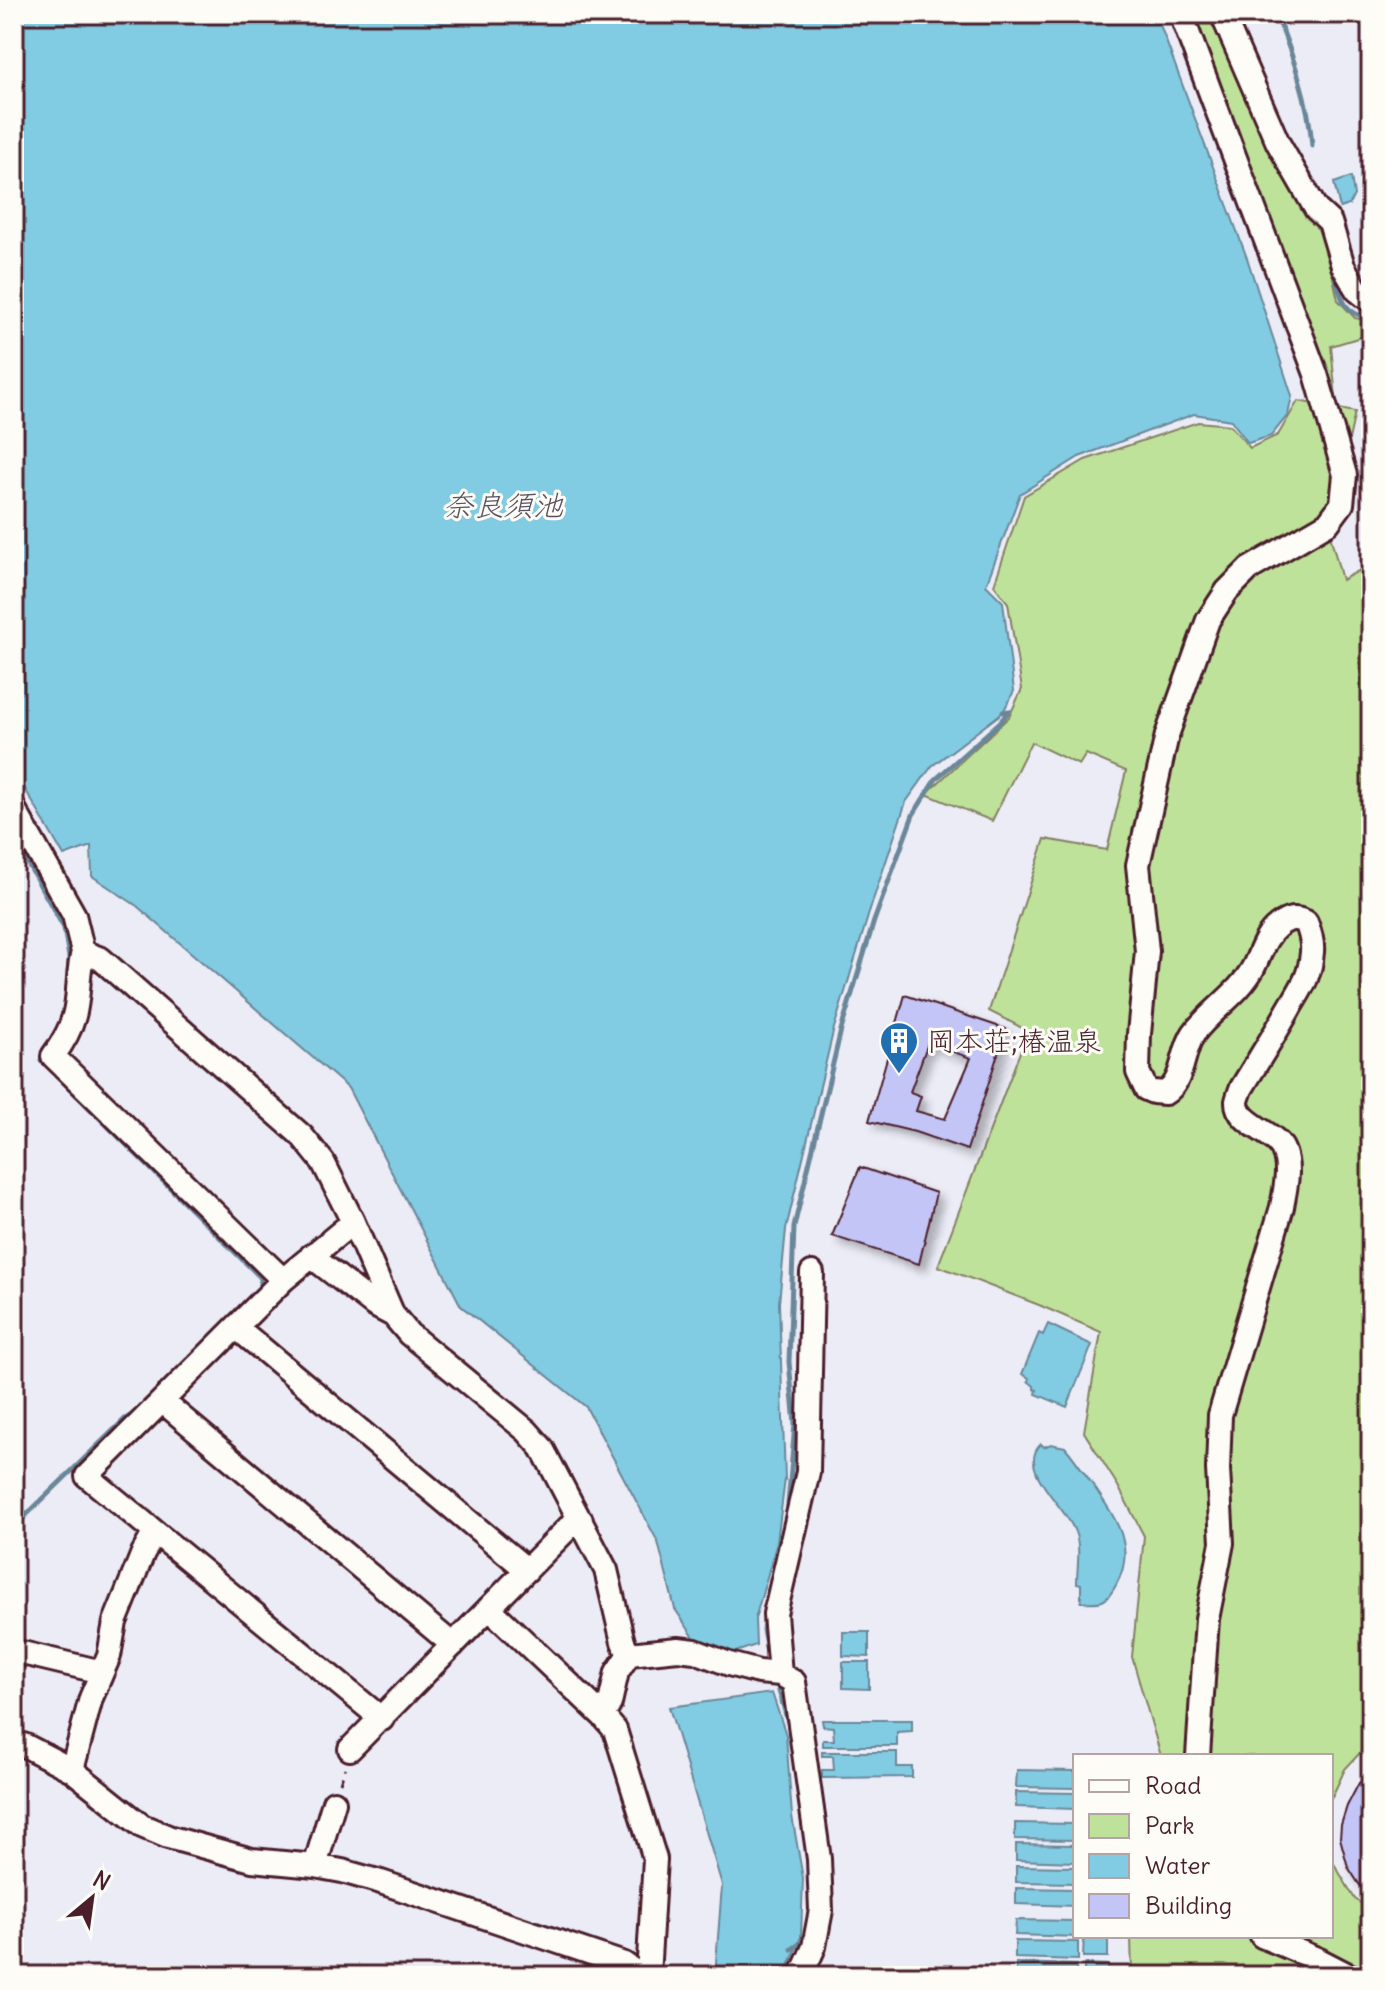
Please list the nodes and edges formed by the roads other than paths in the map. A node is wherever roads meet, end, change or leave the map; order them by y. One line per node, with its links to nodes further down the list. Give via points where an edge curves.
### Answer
1 (1181, 14): 26 (street, via 1316,374 1345,475 1342,504 1328,523 1249,569 1208,620 1167,735 1138,865 1147,951 1138,1072 1146,1089 1165,1093 1175,1084 1194,1033 1236,991 1276,928 1289,919 1306,922 1313,951 1302,990 1237,1100 1247,1120 1282,1146 1287,1164 1282,1207 1220,1415 1222,1543 1207,1619)
2 (1222, 14): 3 (street, via 1278,143 1316,209 1330,222 1343,266 1357,290)
3 (1371, 301)
4 (14, 809): 5 (street, via 74,915)
5 (83, 952): 6 (street, via 101,959 302,1136 323,1162); 9 (street, via 74,1017 53,1056)
6 (353, 1222): 7 (street); 10 (street)
7 (311, 1256): 9 (street); 10 (street)
8 (812, 1273): 21 (street, via 808,1472 775,1614)
9 (283, 1280): 11 (street)
10 (393, 1315): 13 (street, via 527,1431 542,1448)
11 (236, 1327): 12 (street); 15 (street)
12 (162, 1401): 14 (street, via 87,1476); 17 (street)
13 (581, 1520): 15 (street); 19 (street, via 606,1570)
14 (155, 1532): 20 (street, via 115,1622); 23 (street)
15 (527, 1570): 16 (street)
16 (489, 1608): 17 (street); 22 (street)
17 (453, 1645): 23 (street)
18 (14, 1651): 20 (street)
19 (629, 1654): 21 (street, via 695,1651); 22 (street, via 617,1672)
20 (102, 1672): 27 (street)
21 (780, 1674): 33 (street, via 794,1682 819,1859 821,1910 814,1947)
22 (603, 1716): 32 (street, via 615,1730 655,1859)
23 (382, 1719): 25 (street)
24 (14, 1742): 27 (street)
25 (350, 1749)
26 (1198, 1754)
27 (72, 1770): 29 (street, via 142,1826 168,1837 252,1860)
28 (334, 1802): 29 (street)
29 (315, 1866): 31 (street, via 483,1916 624,1964)
30 (1267, 1938): 34 (street)
31 (641, 1976)
32 (648, 1976)
33 (801, 1976)
34 (1350, 1976)

